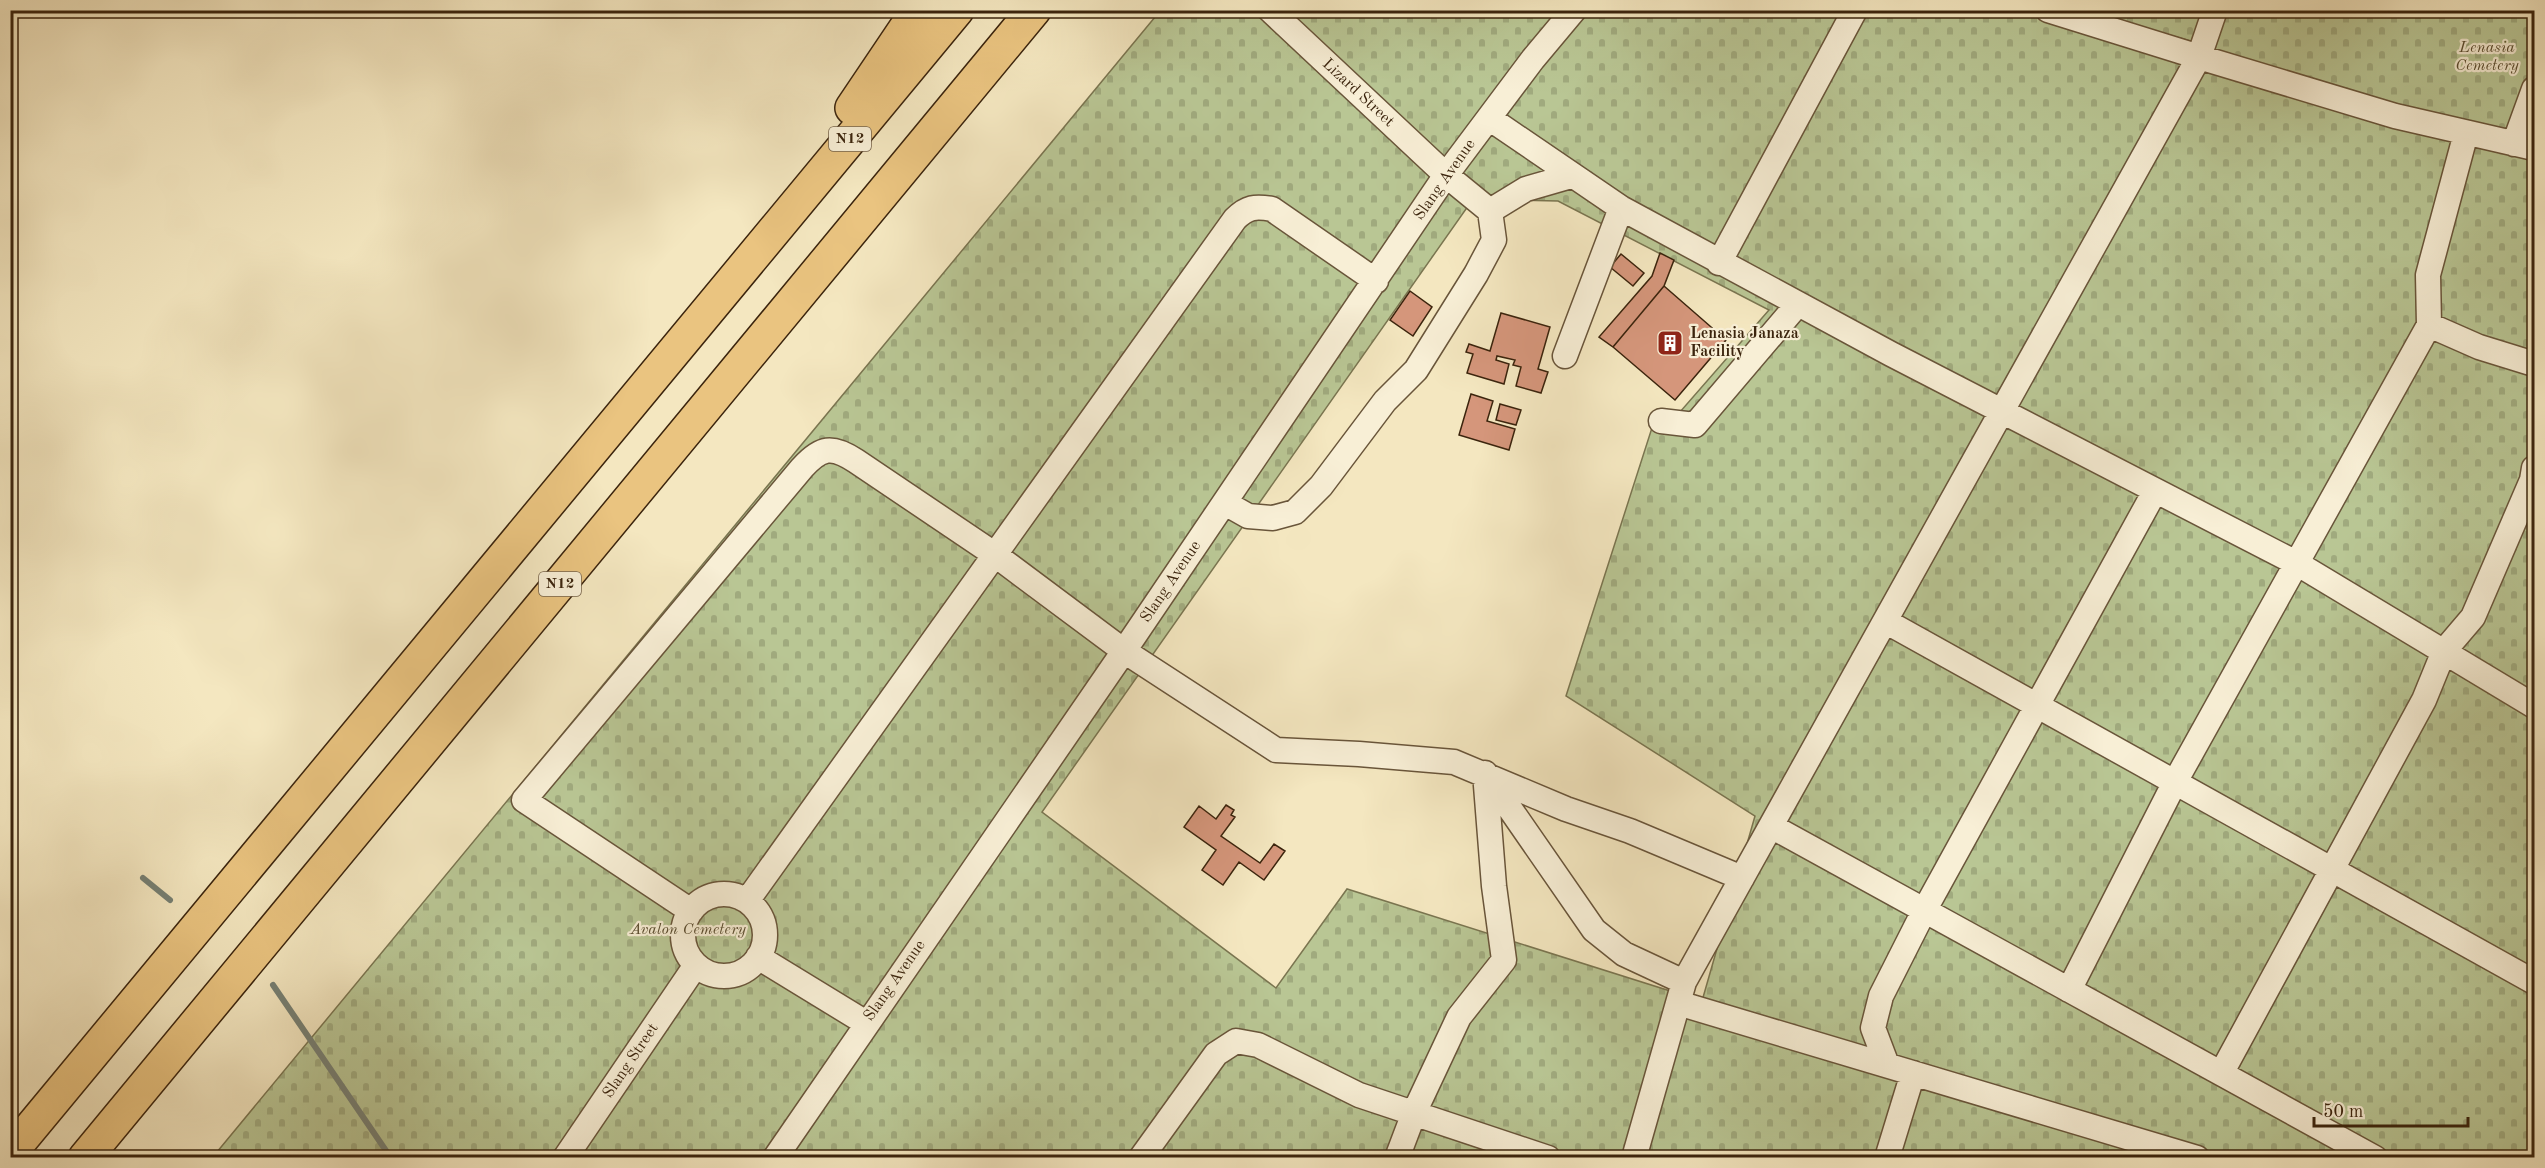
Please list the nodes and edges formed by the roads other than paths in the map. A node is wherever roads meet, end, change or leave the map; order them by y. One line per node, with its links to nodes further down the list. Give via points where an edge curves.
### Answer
1 (918, 10): 19 (highway)
2 (957, 10): 19 (highway, N12)
3 (1034, 10): 56 (highway, N12)
4 (1270, 10): 14 (lane, Lizard Street)
5 (1574, 10): 11 (lane, Slang Avenue)
6 (1855, 10): 18 (lane)
7 (2048, 10): 9 (lane)
8 (2215, 10): 9 (lane)
9 (2199, 57): 12 (lane, via 2395,116); 25 (lane)
10 (2535, 89): 13 (lane)
11 (1489, 118): 14 (lane, Slang Avenue); 15 (lane)
12 (2466, 133): 13 (lane); 22 (lane, via 2428,274)
13 (2524, 146)
14 (1446, 175): 17 (lane, Lizard Street); 20 (lane, Slang Avenue)
15 (1571, 176): 16 (lane); 17 (lane, via 1526,189)
16 (1622, 208): 18 (lane); 23 (lane)
17 (1490, 211): 29 (lane, via 1494,240 1476,274 1416,370 1385,401 1321,486 1295,512 1273,518 1248,516)
18 (1719, 263): 21 (lane)
19 (744, 268): 55 (highway, N12)
20 (1376, 281): 29 (lane, Slang Avenue); 30 (lane, via 1272,208 1245,209)
21 (1797, 304): 25 (lane); 26 (lane, via 1695,425)
22 (2429, 325): 24 (lane, via 2480,347); 31 (lane)
23 (1565, 356)
24 (2535, 364)
25 (2001, 411): 28 (lane); 32 (lane)
26 (1661, 421)
27 (2535, 468): 34 (lane, via 2473,617)
28 (2155, 490): 31 (lane); 35 (lane)
29 (1225, 503): 33 (lane, Slang Avenue)
30 (994, 554): 33 (lane); 42 (lane); 43 (lane, via 841,451 827,450 813,456 802,468 524,800)
31 (2298, 564): 34 (lane); 38 (lane)
32 (1885, 621): 35 (lane); 39 (lane)
33 (1124, 651): 37 (lane, via 1276,750 1454,762); 50 (lane, Slang Avenue)
34 (2444, 651): 36 (lane); 40 (lane, via 2424,700)
35 (2038, 706): 38 (lane); 44 (lane)
36 (2535, 706)
37 (1485, 773): 41 (lane); 49 (lane, via 1594,930); 54 (lane, via 1503,960 1459,1017)
38 (2175, 782): 40 (lane); 48 (lane)
39 (1771, 826): 41 (lane); 44 (lane)
40 (2332, 869): 47 (lane); 52 (lane)
41 (1742, 878): 49 (lane)
42 (747, 901): 43 (lane, via 722,894 708,897); 45 (lane, via 763,922 765,935)
43 (691, 911): 46 (lane, via 684,941)
44 (1924, 911): 48 (lane); 51 (lane, via 1881,996 1873,1028)
45 (758, 957): 46 (lane, via 746,970 734,975 720,976); 50 (lane)
46 (696, 965): 57 (lane, Slang Street)
47 (2535, 982)
48 (2069, 990): 52 (lane)
49 (1681, 993): 51 (lane); 62 (lane)
50 (866, 1023): 58 (lane, Slang Avenue)
51 (1887, 1065): 53 (lane)
52 (2222, 1072): 65 (lane)
53 (1913, 1073): 63 (lane); 64 (lane)
54 (1414, 1113): 59 (lane, via 1359,1095 1258,1045 1236,1041 1216,1054); 60 (lane); 61 (lane)
55 (10, 1153)
56 (85, 1158)
57 (565, 1158)
58 (775, 1158)
59 (1141, 1158)
60 (1397, 1158)
61 (1548, 1158)
62 (1634, 1158)
63 (1887, 1158)
64 (2197, 1158)
65 (2375, 1158)

